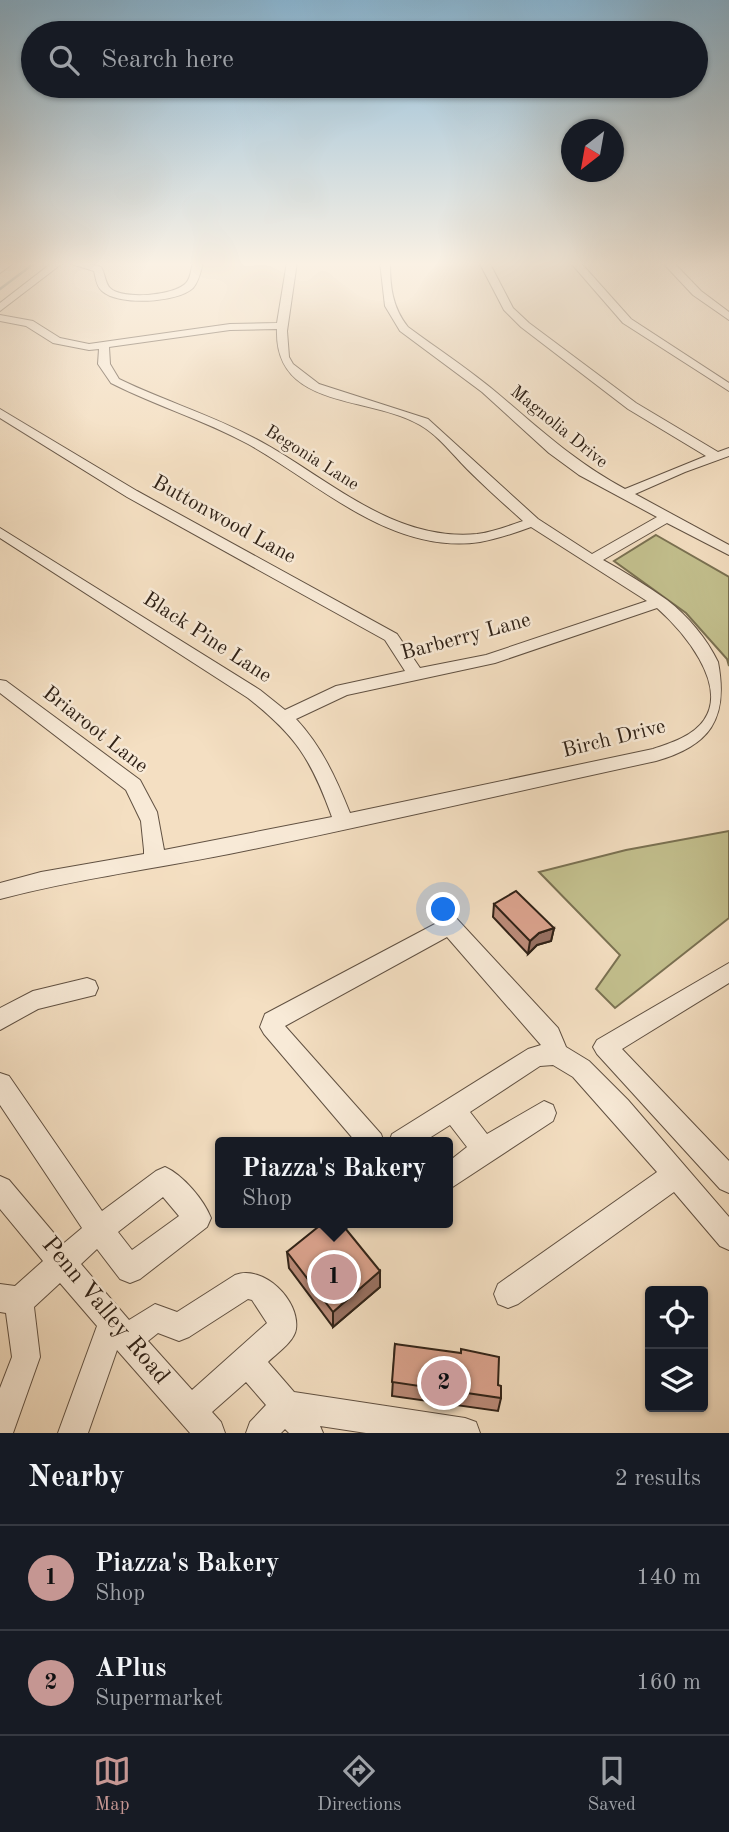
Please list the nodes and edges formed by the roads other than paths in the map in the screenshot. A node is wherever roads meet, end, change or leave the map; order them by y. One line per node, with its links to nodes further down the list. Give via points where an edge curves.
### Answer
1 (38, 329): 7 (street, via 65,344)
2 (218, 329): 7 (street)
3 (284, 329): 13 (street, Birch Drive, via 282,354 296,375 425,423)
4 (404, 329): 11 (street, Magnolia Drive, via 486,390 554,450)
5 (531, 329): 10 (street, via 632,406)
6 (639, 329): 8 (street)
7 (104, 346): 13 (street, Begonia Lane, via 104,364 115,381 251,440 344,499 397,526 461,539)
8 (729, 388)
9 (0, 413): 18 (street, Buttonwood Lane, via 114,484 391,637)
10 (723, 454): 11 (street)
11 (622, 495): 12 (street, Magnolia Drive)
12 (666, 518): 15 (street, Magnolia Drive); 16 (street)
13 (533, 522): 16 (street, Birch Drive)
14 (0, 532): 20 (street, Black Pine Lane)
15 (729, 551)
16 (592, 560): 17 (street, Birch Drive)
17 (660, 602): 18 (street, Barberry Lane, via 492,658); 21 (street, Birch Drive, via 702,646 720,687 720,711 694,740 656,755)
18 (415, 676): 20 (street, Barberry Lane, via 342,690)
19 (0, 685): 22 (street, Briaroot Lane, via 133,785 153,821)
20 (285, 717): 21 (street, Black Pine Lane, via 319,759)
21 (344, 823): 22 (street, Birch Drive)
22 (154, 861): 23 (street, Birch Drive)
23 (0, 891)
24 (729, 972): 36 (street, via 605,1047)
25 (87, 988): 26 (street, via 33,1001)
26 (0, 1020)
27 (556, 1055): 29 (street, via 536,1056); 31 (street, via 551,1035 450,925 273,1021 271,1027); 35 (street, via 581,1069 600,1088)
28 (0, 1084): 39 (street, via 99,1230)
29 (453, 1109): 32 (street); 33 (street)
30 (544, 1113): 33 (street)
31 (368, 1137)
32 (409, 1137)
33 (484, 1150): 34 (street)
34 (453, 1173)
35 (675, 1175): 38 (street); 40 (street)
36 (729, 1180)
37 (0, 1189): 39 (street, Penn Valley Road)
38 (729, 1237)
39 (63, 1262): 41 (street); 42 (street, Penn Valley Road)
40 (508, 1294)
41 (10, 1300): 46 (street, via 26,1357)
42 (119, 1331): 43 (street, via 155,1318 179,1328 245,1285 253,1286 260,1288 281,1315 282,1329); 45 (street, Penn Valley Road); 47 (street)
43 (248, 1361): 44 (street); 45 (street)
44 (286, 1406): 48 (street); 49 (street); 50 (street)
45 (200, 1422)
46 (0, 1428)
47 (73, 1433)
48 (261, 1433)
49 (307, 1433)
50 (465, 1433)

